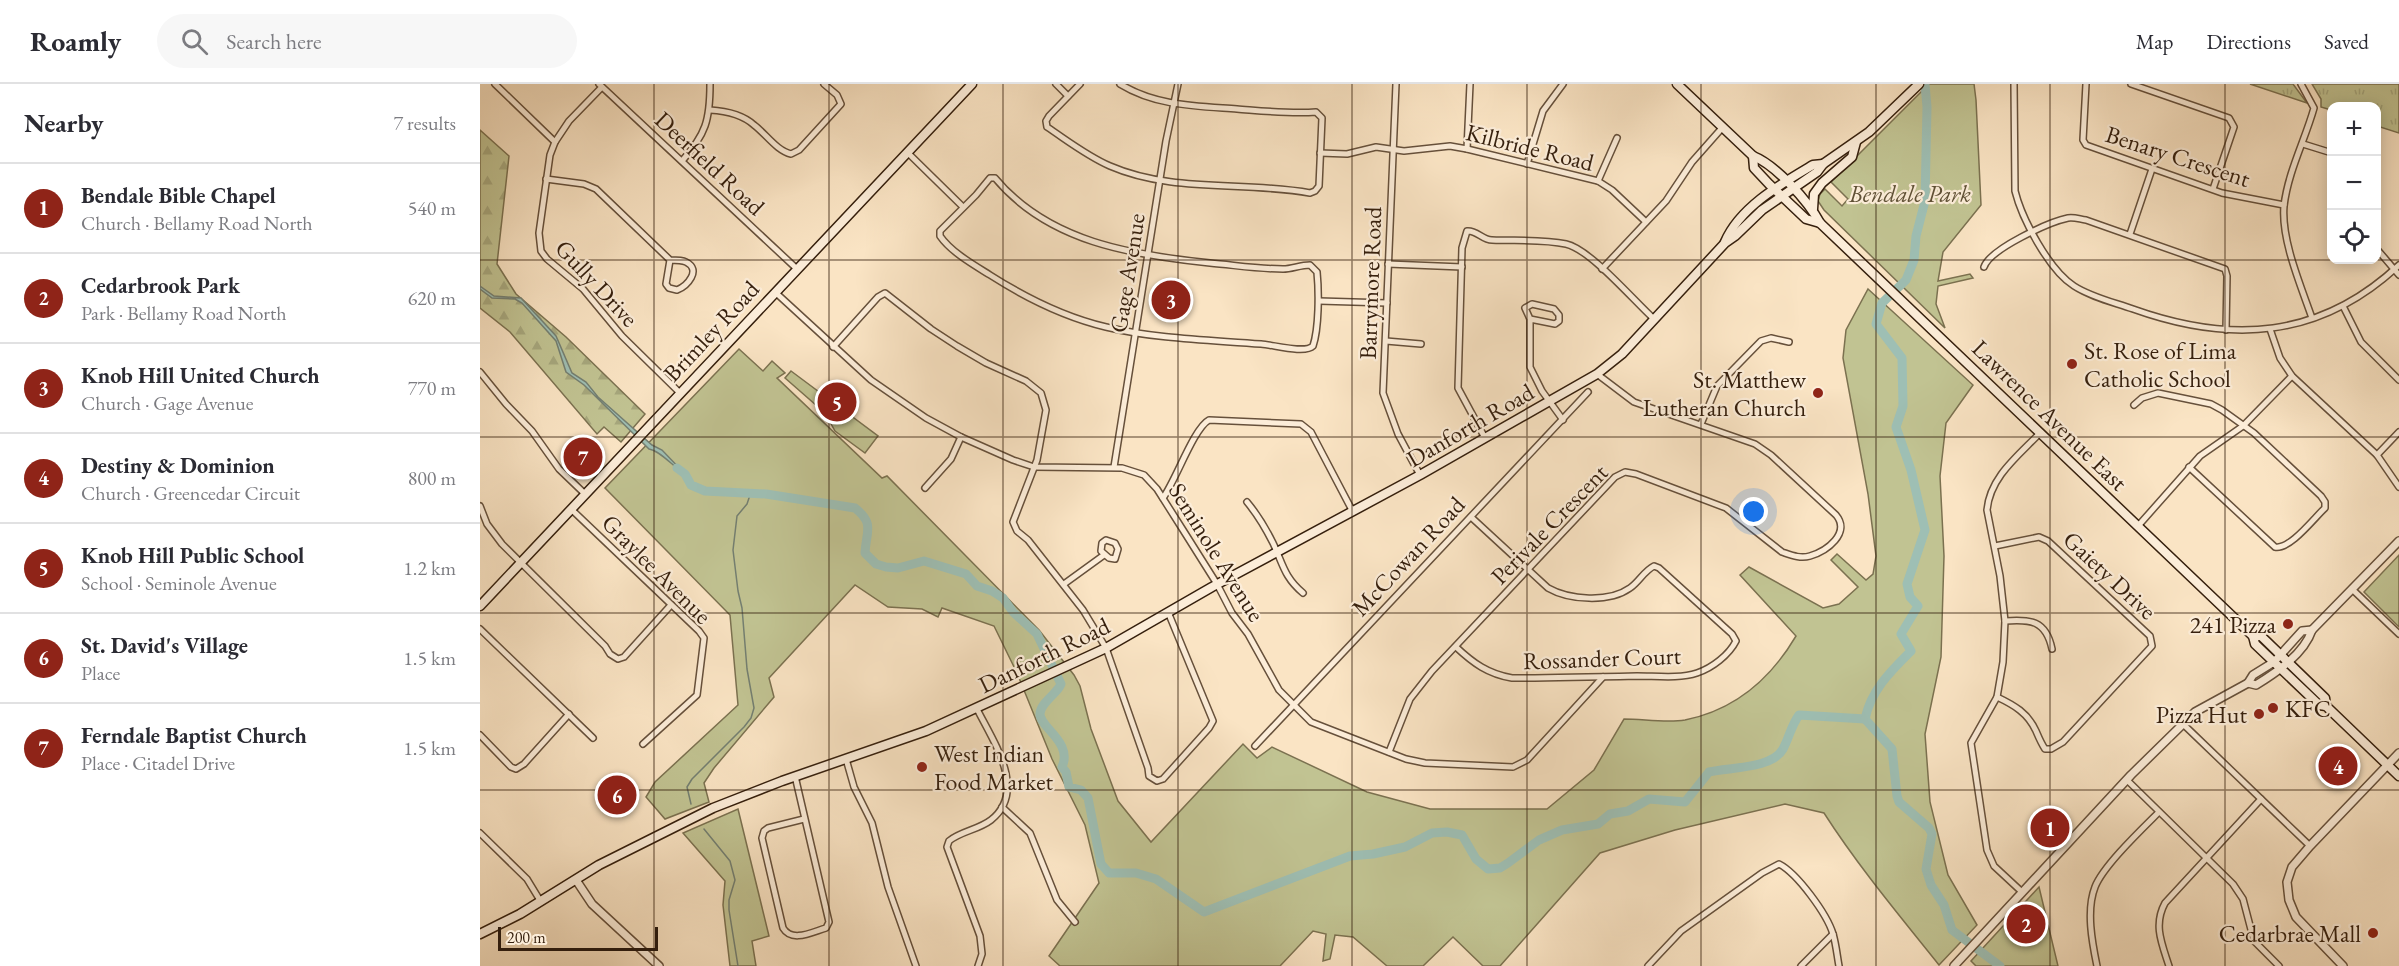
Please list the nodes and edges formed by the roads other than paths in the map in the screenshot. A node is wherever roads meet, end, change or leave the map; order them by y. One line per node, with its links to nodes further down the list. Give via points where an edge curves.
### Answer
1 (495, 84): 24 (street)
2 (710, 84): 21 (street)
3 (824, 84): 21 (street, via 837,95 840,104 796,153 783,152 740,116)
4 (972, 84): 29 (main road, Brimley Road)
5 (1056, 84): 19 (street)
6 (1080, 84): 19 (street)
7 (1120, 84): 20 (street, via 1146,97)
8 (1178, 84): 20 (street, Gage Avenue)
9 (1396, 84): 27 (street, Barrymore Road)
10 (1470, 84): 28 (street)
11 (1563, 84): 34 (street, via 1543,111)
12 (1677, 84): 22 (main road, Lawrence Avenue East)
13 (2014, 84): 47 (street, via 2015,191)
14 (2086, 84): 35 (street, Benary Crescent, via 2086,145)
15 (2131, 84): 40 (street, via 2229,118 2234,127)
16 (2301, 84): 26 (street, via 2314,108)
17 (1918, 85): 25 (main road)
18 (600, 86): 24 (street, Gully Drive); 33 (street, Deerfield Road)
19 (1068, 96): 37 (street, via 1049,116 1047,127 1110,166)
20 (1175, 104): 31 (street, via 1316,112 1322,118); 37 (street, Gage Avenue)
21 (710, 110): 33 (street, via 702,136)
22 (1722, 129): 32 (main road, Lawrence Avenue East); 45 (street)
23 (1617, 138): 38 (street)
24 (555, 142): 36 (street, Gully Drive)
25 (1856, 142): 39 (main road, via 1822,165 1813,165); 44 (main road, via 1852,157 1814,194)
26 (2303, 144): 30 (street); 42 (street)
27 (1394, 149): 28 (street, Kilbride Road); 31 (street, Kilbride Road); 52 (street, Barrymore Road)
28 (1467, 149): 34 (street, Kilbride Road)
29 (907, 152): 43 (street); 56 (main road, Brimley Road)
30 (2327, 152)
31 (1320, 153): 37 (street, via 1319,186 1310,193)
32 (1753, 156): 39 (main road, Lawrence Avenue East, via 1763,160); 41 (main road, Lawrence Avenue East, via 1754,168)
33 (682, 161): 56 (street, Deerfield Road)
34 (1527, 164): 38 (street, Kilbride Road)
35 (2152, 169): 40 (street, Benary Crescent); 48 (street)
36 (546, 178): 51 (street, via 596,189); 78 (street, Gully Drive, via 539,233 541,251 583,289 622,336)
37 (1161, 180): 50 (street, Gage Avenue)
38 (1598, 181): 45 (street, Kilbride Road)
39 (1789, 185): 41 (main road); 44 (main road, Lawrence Avenue East)
40 (2212, 189): 42 (street, Benary Crescent)
41 (1778, 193): 46 (main road, Lawrence Avenue East, via 1806,219); 65 (main road)
42 (2284, 205): 63 (street, via 2287,238)
43 (963, 207): 50 (street, via 986,180 995,178 1028,209 1058,227 1113,249); 68 (street, via 940,231 940,236 978,268 1044,306 1107,327)
44 (1813, 210): 46 (main road, Lawrence Avenue East)
45 (1646, 222): 57 (street)
46 (1820, 223): 85 (main road, Lawrence Avenue East)
47 (2032, 232): 48 (street, via 2075,218); 54 (street, via 2000,251); 66 (street, via 2062,277 2084,292 2161,319)
48 (2130, 234): 66 (street, via 2225,269)
49 (2381, 253): 55 (street)
50 (1149, 256): 60 (street, via 1284,269 1310,265 1317,272); 68 (street, Gage Avenue)
51 (670, 260): 51 (street, via 666,284 677,290 688,283 693,269 685,262)
52 (1388, 264): 53 (street); 61 (street, Barrymore Road)
53 (1462, 267): 57 (street, via 1464,234 1473,231 1486,240 1568,244); 87 (street, via 1458,388)
54 (1984, 267)
55 (2397, 267): 58 (street); 62 (street)
56 (797, 269): 59 (main road, Brimley Road)
57 (1602, 269): 65 (street)
58 (2399, 275)
59 (775, 292): 72 (street, Seminole Avenue); 78 (main road, Brimley Road)
60 (1319, 301): 61 (street); 68 (street, via 1315,342 1306,351)
61 (1387, 303): 69 (street, Barrymore Road)
62 (2343, 306): 63 (street); 76 (street, via 2361,342)
63 (2312, 318): 67 (street)
64 (1530, 319): 64 (street, via 1525,308 1532,304 1554,309 1559,315 1555,324); 79 (street, via 1530,367)
65 (1654, 319): 74 (main road)
66 (2226, 330): 67 (street)
67 (2270, 330): 75 (street, via 2280,358)
68 (1136, 332): 90 (street, Gage Avenue)
69 (1386, 342): 71 (street); 92 (street, Barrymore Road, via 1385,402)
70 (1788, 342): 82 (street, via 1771,338 1761,341 1717,386)
71 (1421, 344)
72 (833, 346): 86 (street, Seminole Avenue, via 889,394); 89 (street, via 881,294 891,295 957,346 1038,389 1046,410)
73 (480, 372): 95 (street, via 532,431 559,469)
74 (1601, 372): 79 (main road, Danforth Road); 82 (street, Perivale Crescent, via 1634,402)
75 (2292, 376): 83 (street); 88 (street)
76 (2399, 380)
77 (1588, 392): 81 (street, McCowan Road)
78 (680, 393): 95 (main road, Brimley Road)
79 (1549, 402): 81 (street); 87 (main road, Danforth Road)
80 (2134, 405): 83 (street, via 2158,393 2211,404)
81 (1563, 420): 101 (street, McCowan Road)
82 (1701, 424): 108 (street, Perivale Crescent, via 1755,444 1771,455 1840,520 1837,538 1827,548 1809,556 1790,555 1726,508 1625,472 1615,477)
83 (2243, 426): 91 (street); 91 (street, via 2325,501 2325,508 2288,545 2271,545)
84 (2399, 432): 88 (street)
85 (2040, 433): 102 (main road, Lawrence Avenue East); 104 (street, via 1991,489 1987,510)
86 (961, 437): 89 (street, Seminole Avenue); 94 (street, via 951,459)
87 (1485, 438): 92 (main road, Danforth Road)
88 (2377, 455): 93 (street)
89 (1034, 467): 90 (street, Seminole Avenue); 110 (street, via 1012,522)
90 (1114, 467): 96 (street, Seminole Avenue, via 1144,475)
91 (2189, 467): 102 (street)
92 (1420, 475): 100 (main road, Danforth Road)
93 (2399, 487)
94 (925, 488)
95 (585, 494): 99 (main road, Brimley Road)
96 (1163, 498): 100 (street, via 1200,426 1209,420 1301,424 1311,432); 109 (street, Seminole Avenue)
97 (1247, 502): 105 (street)
98 (480, 506): 107 (street, via 494,536)
99 (571, 509): 107 (main road, Brimley Road); 113 (street, Graylee Avenue)
100 (1353, 512): 105 (main road, Danforth Road)
101 (1471, 517): 108 (street, Rossander Court); 128 (street, McCowan Road)
102 (2138, 526): 123 (main road, Lawrence Avenue East, via 2253,636 2256,644)
103 (2399, 541): 111 (street)
104 (1995, 546): 116 (street); 127 (street, Gaiety Drive, via 2039,537 2048,541 2150,636 2152,646 2063,742 2051,749 2045,748 2028,718 2016,706)
105 (1277, 553): 109 (main road, Danforth Road); 112 (street, via 1291,583)
106 (1104, 555): 110 (street)
107 (520, 564): 113 (street, via 618,659); 114 (main road, Brimley Road)
108 (1528, 570): 120 (street, Perivale Crescent); 125 (street, Rossander Court, via 1562,595 1597,597 1627,590 1654,566 1736,641 1722,658 1698,673)
109 (1217, 584): 115 (main road, Danforth Road); 128 (street, Seminole Avenue, via 1276,685)
110 (1064, 585): 121 (street)
111 (2353, 590): 118 (street); 119 (street)
112 (1303, 593)
113 (671, 605): 134 (street, Graylee Avenue, via 704,638 699,693)
114 (480, 606)
115 (1168, 612): 121 (main road, Danforth Road); 121 (street, via 1213,721 1163,779 1157,781 1149,776)
116 (2005, 621): 122 (street, via 2035,622 2045,630); 127 (street)
117 (480, 629): 130 (street)
118 (2312, 630): 123 (street, via 2302,631); 124 (street, via 2309,639)
119 (2399, 634)
120 (1456, 647): 125 (street, Rossander Court, via 1475,665 1497,675); 136 (street, Perivale Crescent, via 1410,699)
121 (1106, 648): 129 (main road, Danforth Road)
122 (2052, 649)
123 (2278, 658): 124 (main road, Lawrence Avenue East); 126 (street)
124 (2285, 665): 126 (street, via 2256,685); 139 (main road, Lawrence Avenue East, via 2325,698 2326,706)
125 (1603, 677): 136 (street, Seminole Avenue, via 1527,760 1517,766 1425,764)
126 (2248, 683): 131 (street, via 2195,712)
127 (1997, 697): 151 (street, via 1971,743 1972,760 1987,850 1994,866)
128 (1293, 705): 135 (street, McCowan Road); 136 (street, Seminole Avenue, via 1311,722)
129 (977, 709): 138 (main road, Danforth Road); 144 (street, via 1006,775 1008,794)
130 (569, 714): 132 (street, via 516,769); 133 (street)
131 (2183, 724): 142 (street); 143 (street)
132 (480, 735)
133 (593, 738)
134 (643, 744)
135 (1255, 746)
136 (1389, 752)
137 (2399, 753): 139 (street)
138 (846, 759): 140 (main road, Danforth Road); 157 (street, via 854,787 872,823 888,887)
139 (2387, 765): 141 (main road, Lawrence Avenue East); 148 (street)
140 (795, 776): 146 (street); 150 (main road, Danforth Road, via 713,808)
141 (2399, 776)
142 (2127, 780): 145 (street); 151 (street)
143 (2261, 800): 148 (street); 149 (street)
144 (1002, 807): 153 (street, via 1036,842 1057,900); 158 (street, via 990,820 954,837 947,848 980,936 982,954)
145 (2159, 812): 149 (street); 163 (street, via 2095,886 2091,908)
146 (804, 819): 146 (street, via 829,923 824,929 794,937 783,928 762,838 768,828)
147 (481, 837): 152 (street, via 527,879)
148 (2310, 846): 166 (street, via 2292,867 2287,882 2289,900 2301,924)
149 (2207, 857): 164 (street, via 2161,911 2158,933); 165 (street, via 2238,891 2254,941)
150 (576, 880): 152 (main road, Danforth Road); 156 (street, via 592,904)
151 (2022, 892): 162 (street)
152 (542, 902): 154 (main road, Danforth Road)
153 (1075, 922)
154 (480, 933)
155 (1833, 934): 159 (street, via 1801,884 1779,864 1681,931); 160 (street); 161 (street)
156 (659, 966)
157 (916, 966)
158 (978, 966)
159 (1648, 966)
160 (1801, 966)
161 (1839, 966)
162 (1954, 966)
163 (2097, 966)
164 (2169, 966)
165 (2279, 966)
166 (2343, 966)

